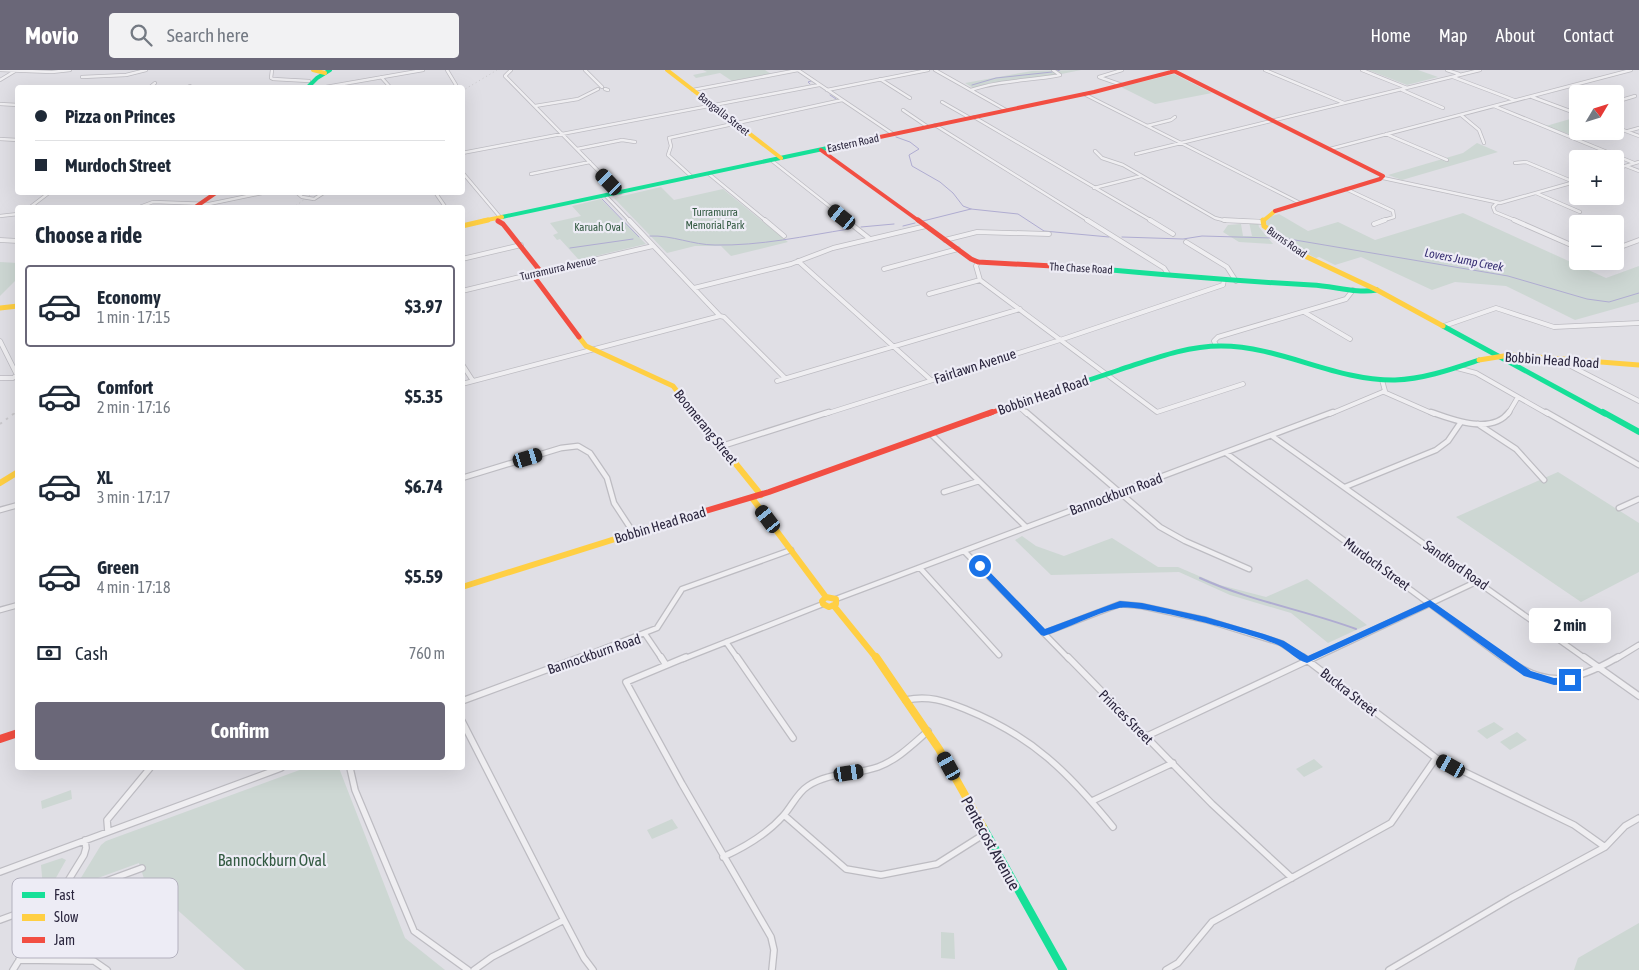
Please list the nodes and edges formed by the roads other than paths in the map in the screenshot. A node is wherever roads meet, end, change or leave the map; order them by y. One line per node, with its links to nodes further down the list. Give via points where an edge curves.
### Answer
1 (0, 70): 22 (street)
2 (70, 70): 22 (street)
3 (146, 70): 25 (street, via 126,75)
4 (272, 70): 31 (street, via 273,79)
5 (313, 70): 23 (main road)
6 (423, 70): 26 (street)
7 (447, 70): 35 (street)
8 (511, 70): 55 (street, via 505,74)
9 (585, 70): 55 (street, via 605,89 578,99)
10 (667, 70): 40 (main road, Bangalla Street)
11 (798, 70): 36 (street); 40 (street)
12 (928, 70): 28 (street)
13 (935, 70): 42 (street)
14 (1053, 70): 42 (street, via 1059,74)
15 (1122, 70): 37 (street, via 1099,77)
16 (1176, 70): 37 (main road, Eastern Road); 64 (main road)
17 (1265, 70): 51 (street)
18 (1362, 70): 38 (street)
19 (1447, 70): 24 (street)
20 (1480, 70): 24 (street)
21 (1631, 70): 44 (street)
22 (16, 71): 29 (street)
23 (325, 71): 31 (main road)
24 (1460, 75): 27 (street)
25 (82, 77)
26 (382, 77): 33 (street); 34 (street)
27 (1452, 77): 38 (street); 49 (street)
28 (880, 79): 41 (street); 46 (street)
29 (0, 80)
30 (155, 83): 32 (street)
31 (308, 84)
32 (153, 85)
33 (337, 85)
34 (389, 85)
35 (456, 85)
36 (819, 85): 41 (street); 54 (street)
37 (1118, 85): 43 (main road, Eastern Road)
38 (1407, 88): 39 (street)
39 (1401, 89): 51 (street); 57 (street)
40 (693, 90): 54 (main road, Bangalla Street)
41 (827, 90): 48 (street)
42 (970, 90): 59 (street)
43 (1084, 94): 59 (main road, Eastern Road); 67 (street)
44 (1530, 96): 49 (street); 60 (street)
45 (1635, 96): 47 (street)
46 (910, 98)
47 (1624, 99)
48 (842, 100): 65 (street); 72 (street)
49 (1515, 100): 56 (street)
50 (942, 102): 62 (street)
51 (1344, 103): 64 (street)
52 (0, 104): 53 (street)
53 (15, 105)
54 (712, 105): 65 (main road, Bangalla Street); 71 (street)
55 (535, 106): 71 (street)
56 (1494, 106): 61 (street); 92 (street)
57 (1443, 108)
58 (903, 110): 66 (street)
59 (1006, 110): 62 (main road, Eastern Road)
60 (1569, 110)
61 (1461, 114): 73 (street); 79 (street, via 1476,126)
62 (972, 117): 66 (main road, Eastern Road); 103 (street)
63 (1175, 117): 67 (street)
64 (1274, 121): 78 (street); 81 (main road)
65 (735, 122): 86 (main road, Bangalla Street); 99 (street, via 669,138 668,155)
66 (931, 126): 72 (main road, Eastern Road); 147 (street, via 1164,268)
67 (1147, 126): 78 (street)
68 (1639, 128): 70 (street)
69 (1624, 131): 70 (street)
70 (1627, 132): 74 (street)
71 (562, 134): 80 (street); 84 (street)
72 (892, 134): 82 (main road, Eastern Road)
73 (1386, 134): 81 (street); 88 (street)
74 (1639, 136)
75 (0, 139): 76 (street)
76 (15, 140)
77 (635, 142): 80 (street, via 622,140)
78 (1180, 142): 85 (street); 115 (street)
79 (1484, 143)
80 (577, 149): 89 (street)
81 (1330, 149): 100 (main road)
82 (821, 150): 86 (main road, Eastern Road); 126 (main road)
83 (1094, 151): 98 (street, via 1102,158)
84 (465, 152)
85 (1136, 154)
86 (781, 158): 87 (main road, Eastern Road)
87 (771, 160): 96 (main road, Eastern Road); 130 (street)
88 (1447, 160)
89 (590, 162): 95 (street); 105 (street)
90 (1639, 162): 92 (street)
91 (1516, 163): 101 (street, via 1526,162)
92 (1634, 163): 93 (street)
93 (1626, 166): 94 (street)
94 (1639, 171)
95 (531, 174)
96 (709, 174): 99 (main road, Eastern Road); 129 (street)
97 (465, 176): 122 (street)
98 (1142, 176): 103 (street); 123 (street, via 1220,220)
99 (692, 177): 105 (main road, Eastern Road)
100 (1383, 178): 104 (main road, Burns Road); 114 (street)
101 (1569, 178)
102 (1569, 183): 106 (street)
103 (1094, 188): 128 (street)
104 (1346, 189): 115 (main road, Burns Road); 124 (street, via 1396,214)
105 (620, 193): 113 (main road, Eastern Road)
106 (1536, 193): 114 (street); 119 (street)
107 (46, 195): 116 (street)
108 (207, 195): 118 (main road)
109 (212, 195): 118 (main road)
110 (252, 195): 118 (street)
111 (300, 195): 112 (street, bridge, via 314,198)
112 (320, 195)
113 (606, 196): 122 (main road, Eastern Road); 138 (street)
114 (1497, 202): 136 (street, via 1493,207 1496,212)
115 (1300, 203): 123 (main road, Burns Road, via 1273,212)
116 (33, 205)
117 (145, 205): 118 (street, via 153,202)
118 (194, 205)
119 (1580, 212)
120 (15, 214): 121 (street)
121 (0, 216)
122 (499, 218): 125 (main road, Eastern Road); 137 (main road)
123 (1263, 222): 154 (main road, Burns Road, via 1269,232 1300,253)
124 (1374, 224)
125 (465, 226)
126 (926, 226): 130 (street); 132 (main road)
127 (1048, 234): 132 (street, via 977,232)
128 (1173, 234)
129 (784, 236)
130 (870, 239): 142 (street, via 833,248)
131 (0, 240): 134 (street)
132 (945, 240): 140 (main road)
133 (1639, 240): 139 (street)
134 (15, 241)
135 (1186, 242): 150 (street, via 1227,267)
136 (1569, 244)
137 (520, 245): 141 (street); 145 (main road)
138 (653, 246): 145 (street, Turramurra Avenue); 151 (street)
139 (1624, 246)
140 (958, 249): 143 (main road); 144 (street)
141 (465, 258)
142 (798, 262): 151 (street); 168 (street)
143 (978, 262): 147 (main road, The Chase Road); 148 (street)
144 (884, 269)
145 (542, 272): 146 (main road, Turramurra Avenue)
146 (532, 274): 152 (street, Turramurra Avenue); 169 (main road, Boomerang Street)
147 (1168, 274): 149 (main road, The Chase Road)
148 (980, 280): 155 (street); 158 (street)
149 (1224, 280): 150 (main road, The Chase Road); 165 (street, Fairlawn Avenue, via 1223,285)
150 (1236, 281): 153 (main road, The Chase Road)
151 (694, 288): 160 (street)
152 (465, 290)
153 (1353, 290): 154 (main road, The Chase Road); 159 (street, via 1346,299)
154 (1377, 290): 162 (main road, Burns Road)
155 (929, 294)
156 (15, 306): 157 (main road)
157 (0, 308)
158 (1020, 309): 165 (street); 168 (street)
159 (1304, 312): 163 (street); 164 (street)
160 (720, 316): 169 (street); 183 (street)
161 (1639, 323): 162 (street, via 1554,327 1496,308)
162 (1444, 326): 170 (main road, Burns Road)
163 (1228, 335): 167 (street); 167 (street, via 1215,339)
164 (1350, 339)
165 (1060, 340): 180 (street); 184 (street, Fairlawn Avenue)
166 (0, 341): 178 (street)
167 (1220, 345): 180 (main road, Bobbin Head Road, via 1173,351); 185 (main road, Bobbin Head Road, via 1260,351)
168 (891, 346): 183 (street); 184 (street)
169 (592, 350): 186 (street); 199 (main road, Boomerang Street, via 673,386)
170 (1500, 356): 171 (main road, Bobbin Head Road); 173 (main road, Bobbin Head Road); 176 (main road, Burns Road)
171 (1528, 357): 172 (main road, Bobbin Head Road); 176 (main road, via 1521,361)
172 (1557, 359): 174 (main road, Bobbin Head Road); 192 (street)
173 (1467, 364): 175 (main road, Bobbin Head Road); 179 (street)
174 (1639, 365)
175 (1458, 368): 179 (street); 185 (main road, Bobbin Head Road, via 1422,378)
176 (1521, 368): 196 (main road, Burns Road)
177 (465, 369): 186 (street)
178 (15, 371)
179 (1476, 373): 191 (street)
180 (1106, 374): 189 (street, via 1157,412); 193 (main road, Bobbin Head Road)
181 (15, 376): 182 (street)
182 (0, 378)
183 (785, 378): 187 (street)
184 (931, 380): 199 (street, Fairlawn Avenue)
185 (1382, 380): 190 (street)
186 (473, 381): 188 (street)
187 (777, 381)
188 (465, 383)
189 (1243, 384)
190 (1384, 392): 194 (street, via 1425,412); 198 (street, Bannockburn Road)
191 (1518, 397): 195 (street, via 1502,420); 201 (street)
192 (1639, 401)
193 (1016, 404): 197 (main road, Bobbin Head Road); 211 (street)
194 (1461, 422): 195 (street); 208 (street, via 1448,441 1436,450)
195 (1477, 423): 205 (street, via 1519,451)
196 (1639, 432)
197 (932, 434): 206 (street); 212 (main road, Bobbin Head Road)
198 (1272, 436): 200 (street, Bannockburn Road); 208 (street, Sandford Road)
199 (722, 446): 212 (main road, Boomerang Street)
200 (1226, 453): 211 (street, Bannockburn Road); 228 (street, Murdoch Street)
201 (1639, 465)
202 (15, 474): 207 (main road)
203 (465, 477): 219 (street, via 561,448 585,448 606,478 614,503)
204 (15, 480): 209 (main road)
205 (1544, 480)
206 (978, 481): 210 (street); 218 (street)
207 (0, 483)
208 (1345, 487): 224 (street, Sandford Road)
209 (0, 488)
210 (944, 492)
211 (1119, 493): 218 (street, Bannockburn Road); 223 (street, via 1160,527)
212 (761, 495): 213 (main road, Bobbin Head Road)
213 (752, 498): 219 (main road, Bobbin Head Road); 220 (main road)
214 (1639, 499): 216 (street)
215 (15, 506): 217 (street)
216 (1619, 508)
217 (0, 510)
218 (1026, 527): 221 (street, Bannockburn Road)
219 (633, 532): 225 (main road, Bobbin Head Road)
220 (791, 550): 226 (main road); 233 (street, via 682,589 657,628)
221 (964, 551): 222 (street, Bannockburn Road); 232 (street, Princes Street)
222 (920, 568): 227 (street, Bannockburn Road); 236 (street)
223 (1249, 569)
224 (1478, 581): 228 (street); 239 (street, Sandford Road)
225 (465, 586)
226 (826, 596): 227 (main road); 229 (main road)
227 (835, 602): 229 (main road, via 829,607); 242 (main road, Pentecost Avenue)
228 (1430, 603): 237 (street); 239 (street, Murdoch Street, via 1513,665 1534,676 1554,682 1570,680)
229 (823, 604): 234 (street)
230 (15, 606): 231 (street)
231 (0, 610)
232 (1044, 633): 237 (street, Buckra Street, via 1120,604 1142,606 1260,636 1281,643); 246 (street, Princes Street)
233 (645, 634): 238 (street, Bannockburn Road); 241 (street, Bannockburn Road)
234 (726, 642): 238 (street); 247 (street)
235 (1639, 645): 239 (street, Murdoch Street)
236 (999, 655)
237 (1307, 660): 246 (street); 249 (street, Buckra Street)
238 (666, 665): 262 (street, via 626,682)
239 (1599, 667): 240 (street, Sandford Road)
240 (1639, 696)
241 (465, 700)
242 (906, 700): 244 (main road, Pentecost Avenue); 254 (street, via 916,696 934,697 997,722 1045,756)
243 (465, 727): 270 (street)
244 (928, 731): 255 (street, via 898,756 880,766 831,776 808,786); 259 (main road, Pentecost Avenue)
245 (15, 734): 248 (main road)
246 (1145, 737): 250 (street, Princes Street)
247 (793, 738)
248 (0, 739)
249 (1436, 758): 261 (street, Buckra Street, via 1574,825); 267 (street, via 1391,823)
250 (1173, 763): 254 (street); 267 (street, Princes Street)
251 (148, 770): 258 (street, via 107,820)
252 (276, 770): 258 (street)
253 (350, 770): 275 (street, via 355,790 414,931)
254 (1092, 801): 257 (street)
255 (784, 815): 259 (street, via 846,869 881,875 937,864); 262 (street, via 758,838)
256 (1639, 818): 261 (street, via 1625,826)
257 (1112, 826)
258 (108, 832): 260 (street)
259 (986, 833): 272 (main road, Pentecost Avenue)
260 (85, 840): 264 (street); 265 (street, via 84,856)
261 (1605, 847): 282 (street)
262 (723, 857): 278 (street, via 771,937 774,950)
263 (142, 868): 266 (street)
264 (0, 872)
265 (70, 878)
266 (115, 878)
267 (1292, 878): 281 (street, via 1212,922 1178,963)
268 (12, 916): 269 (street)
269 (0, 920)
270 (564, 920): 276 (street, via 492,957); 277 (street)
271 (19, 960): 273 (street); 274 (street, via 94,961)
272 (1057, 961): 279 (main road, Pentecost Avenue); 280 (main road, Pentecost Avenue)
273 (13, 970)
274 (108, 970)
275 (468, 970)
276 (474, 970)
277 (594, 970)
278 (772, 970)
279 (1059, 970)
280 (1063, 970)
281 (1166, 970)
282 (1389, 970)

